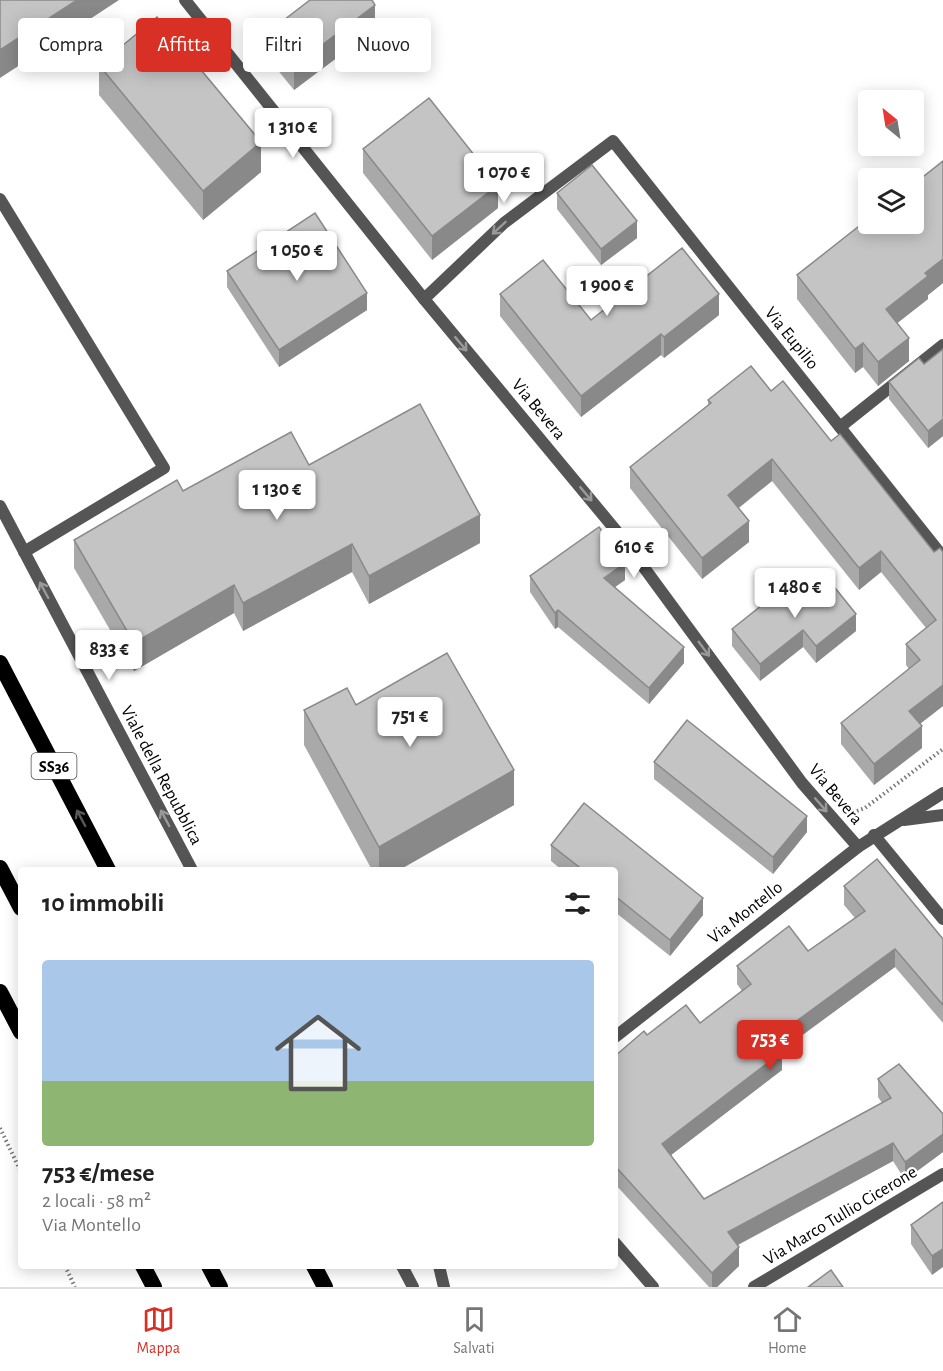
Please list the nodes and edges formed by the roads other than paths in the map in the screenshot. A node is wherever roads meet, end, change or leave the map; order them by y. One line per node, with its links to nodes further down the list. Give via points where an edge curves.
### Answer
1 (185, 0): 3 (street, Via Bevera)
2 (0, 199): 7 (street, via 164,468)
3 (424, 299): 5 (street, Via Eupilio, one-way to 3, via 613,141 504,223); 14 (street, Via Bevera, one-way to 14, via 623,539 802,783)
4 (943, 345): 5 (street)
5 (840, 427): 8 (street, Via Eupilio)
6 (0, 506): 7 (street, Viale della Repubblica)
7 (24, 552): 16 (street, Viale della Repubblica, one-way to 7)
8 (943, 557)
9 (0, 663): 15 (highway, SS36, one-way to 9)
10 (943, 793): 12 (street, Via Montello)
11 (943, 815): 12 (street, Via Montello)
12 (900, 820): 13 (street, Via Montello)
13 (874, 835): 14 (street, Via Montello); 19 (street)
14 (858, 847): 22 (street, Via Montello)
15 (106, 867)
16 (190, 867)
17 (0, 868): 18 (highway)
18 (18, 902)
19 (943, 919)
20 (0, 992): 21 (highway)
21 (18, 1026)
22 (618, 1035)
23 (943, 1174): 38 (street, Via Marco Tullio Cicerone)
24 (618, 1246): 37 (street)
25 (144, 1269): 31 (highway)
26 (145, 1269): 32 (highway)
27 (211, 1269): 33 (highway)
28 (316, 1269): 34 (highway)
29 (404, 1269): 35 (street)
30 (440, 1269): 36 (street)
31 (149, 1287)
32 (154, 1287)
33 (220, 1287)
34 (325, 1287)
35 (414, 1287)
36 (444, 1287)
37 (653, 1287)
38 (754, 1287)

